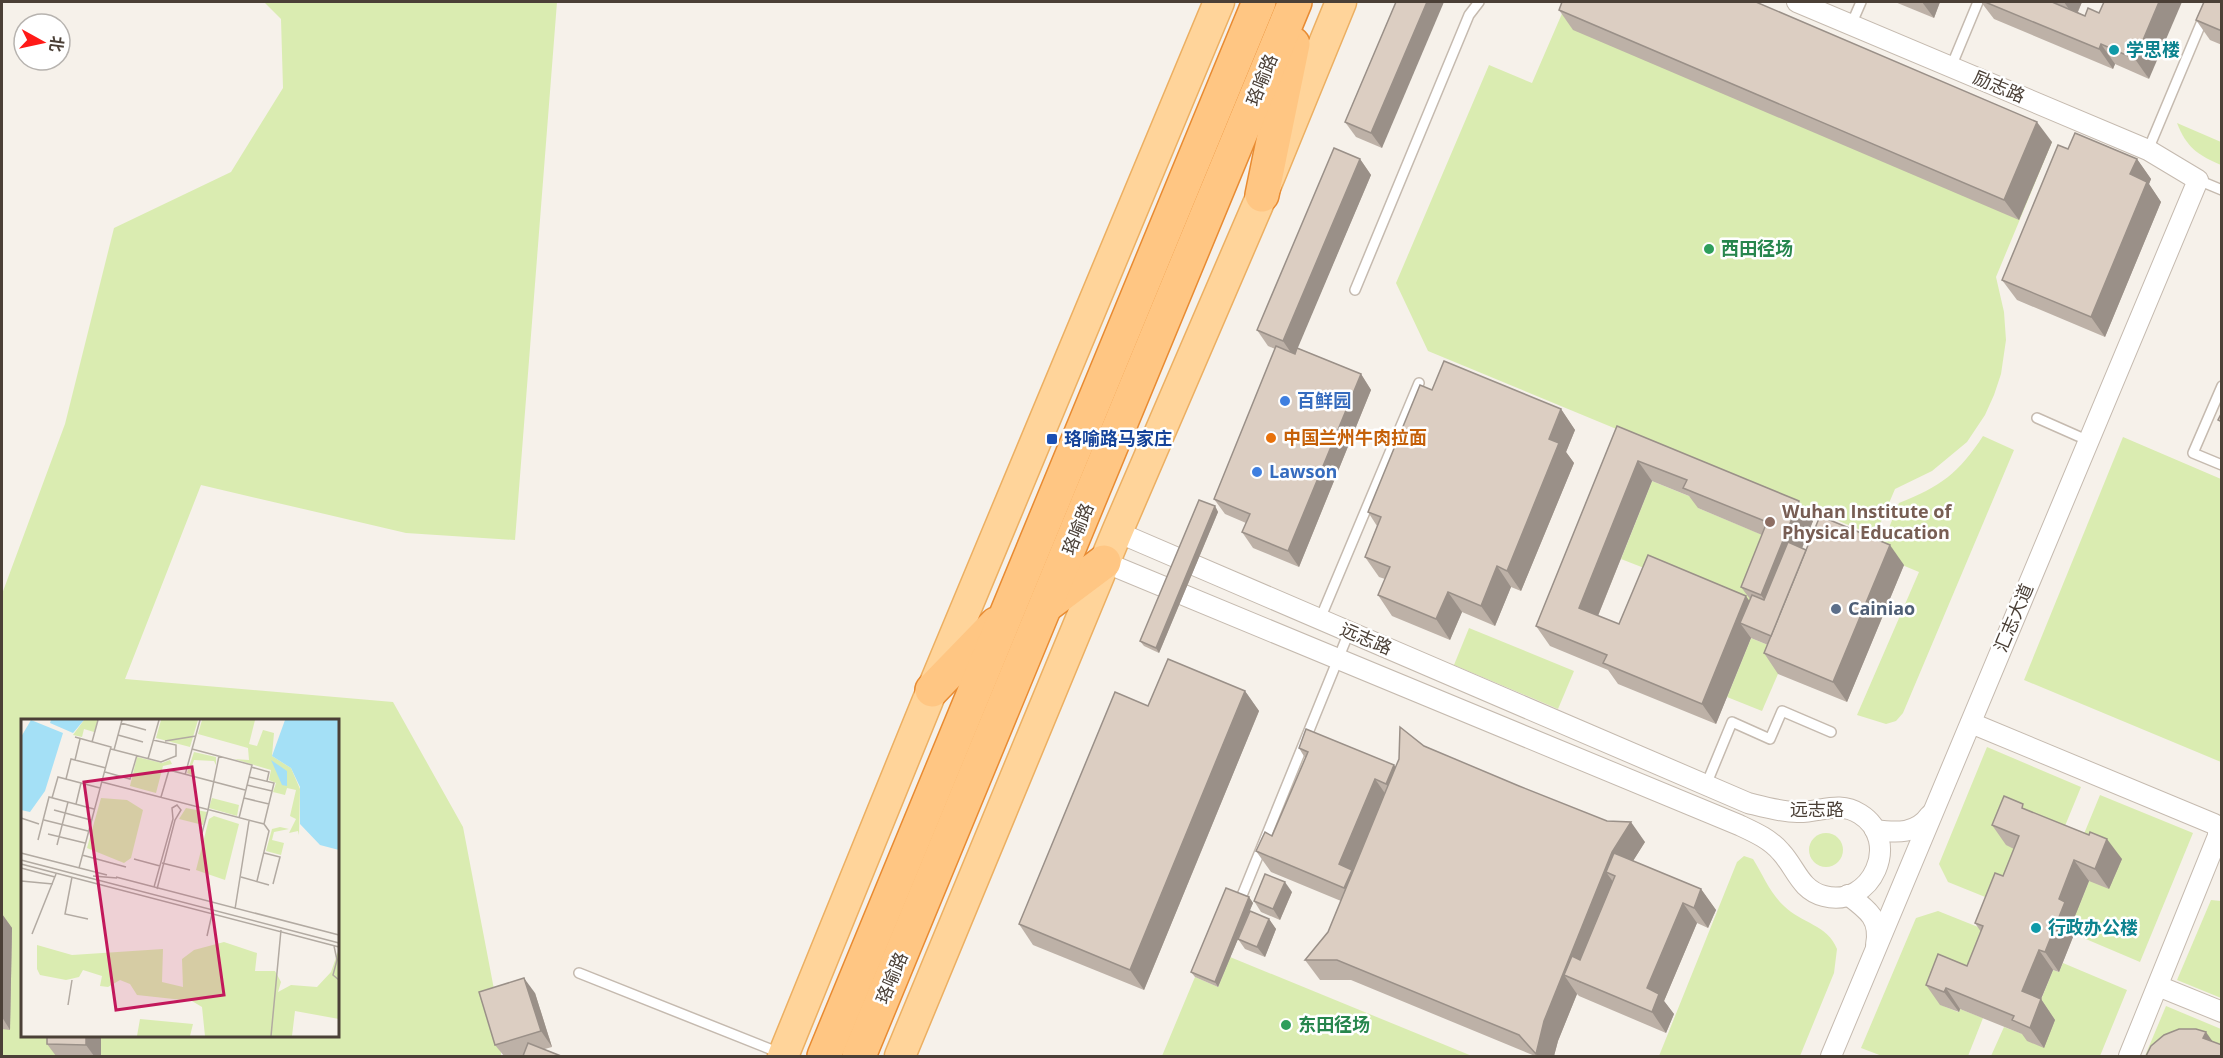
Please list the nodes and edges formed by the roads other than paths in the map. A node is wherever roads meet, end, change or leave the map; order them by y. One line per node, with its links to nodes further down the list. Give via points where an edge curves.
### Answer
1 (1219, 2): 30 (main road)
2 (1259, 2): 26 (highway, 珞喻路)
3 (1294, 2): 25 (highway, 珞喻路)
4 (1302, 2): 16 (highway)
5 (1341, 2): 16 (main road)
6 (1479, 2): 17 (lane, via 1469,15)
7 (1797, 2): 11 (street, 励志路)
8 (1861, 2): 11 (lane)
9 (1978, 2): 12 (lane)
10 (2210, 2): 13 (lane)
11 (1851, 25): 12 (street, 励志路)
12 (1951, 67): 13 (street, 励志路)
13 (2148, 150): 14 (street, 励志路)
14 (2198, 180): 15 (lane); 21 (street, 汇志大道)
15 (2222, 190)
16 (1262, 195): 23 (main road)
17 (1355, 290)
18 (1419, 383): 27 (lane)
19 (2222, 386): 22 (lane, via 2193,453)
20 (2037, 418): 21 (lane)
21 (2089, 441): 31 (street, 汇志大道)
22 (2222, 465)
23 (1117, 532): 24 (main road); 27 (street, 远志路)
24 (1104, 562): 25 (highway); 29 (street, 远志路); 45 (main road)
25 (1047, 605): 44 (highway, 珞喻路)
26 (1009, 609): 30 (highway); 43 (highway, 珞喻路)
27 (1320, 619): 28 (street, 远志路)
28 (1349, 632): 29 (lane); 33 (street, 远志路)
29 (1338, 659): 36 (street, 远志路, via 1753,831 1781,851 1807,888 1824,897); 37 (lane)
30 (932, 690): 42 (main road)
31 (1971, 723): 34 (street, 汇志大道); 40 (street, via 2214,824 2218,829)
32 (1831, 732): 33 (lane, via 1782,711 1770,739 1732,722)
33 (1706, 785): 35 (street, 远志路, via 1748,803 1780,810 1845,808 1860,814)
34 (1935, 808): 35 (street, via 1924,824 1912,830); 38 (street, 汇志大道)
35 (1875, 830): 36 (street, via 1880,845 1877,868 1869,882)
36 (1848, 896): 38 (street, via 1875,921 1879,932)
37 (1240, 898)
38 (1874, 954): 46 (street, 汇志大道)
39 (579, 973): 42 (lane)
40 (2158, 986): 41 (street); 47 (street)
41 (2222, 1012)
42 (783, 1056)
43 (824, 1056)
44 (860, 1056)
45 (900, 1056)
46 (1831, 1056)
47 (2129, 1056)

